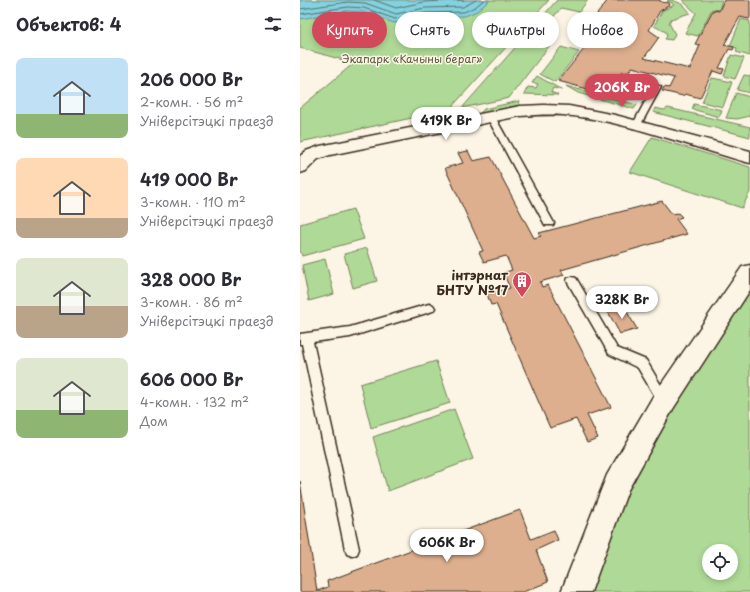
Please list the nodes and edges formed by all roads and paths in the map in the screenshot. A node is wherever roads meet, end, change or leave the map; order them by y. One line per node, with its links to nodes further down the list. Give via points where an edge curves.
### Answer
1 (657, 87): 3 (lane)
2 (491, 116): 3 (street, via 520,111 568,111); 5 (street, via 326,150 312,155); 6 (lane)
3 (636, 126): 4 (street)
4 (750, 157)
5 (300, 167)
6 (549, 223)
7 (750, 273): 11 (street)
8 (572, 280): 11 (lane, via 613,351 642,364)
9 (428, 308): 10 (lane, via 350,332)
10 (303, 338): 12 (lane)
11 (664, 401): 13 (street, via 617,484)
12 (352, 548)
13 (576, 592)

